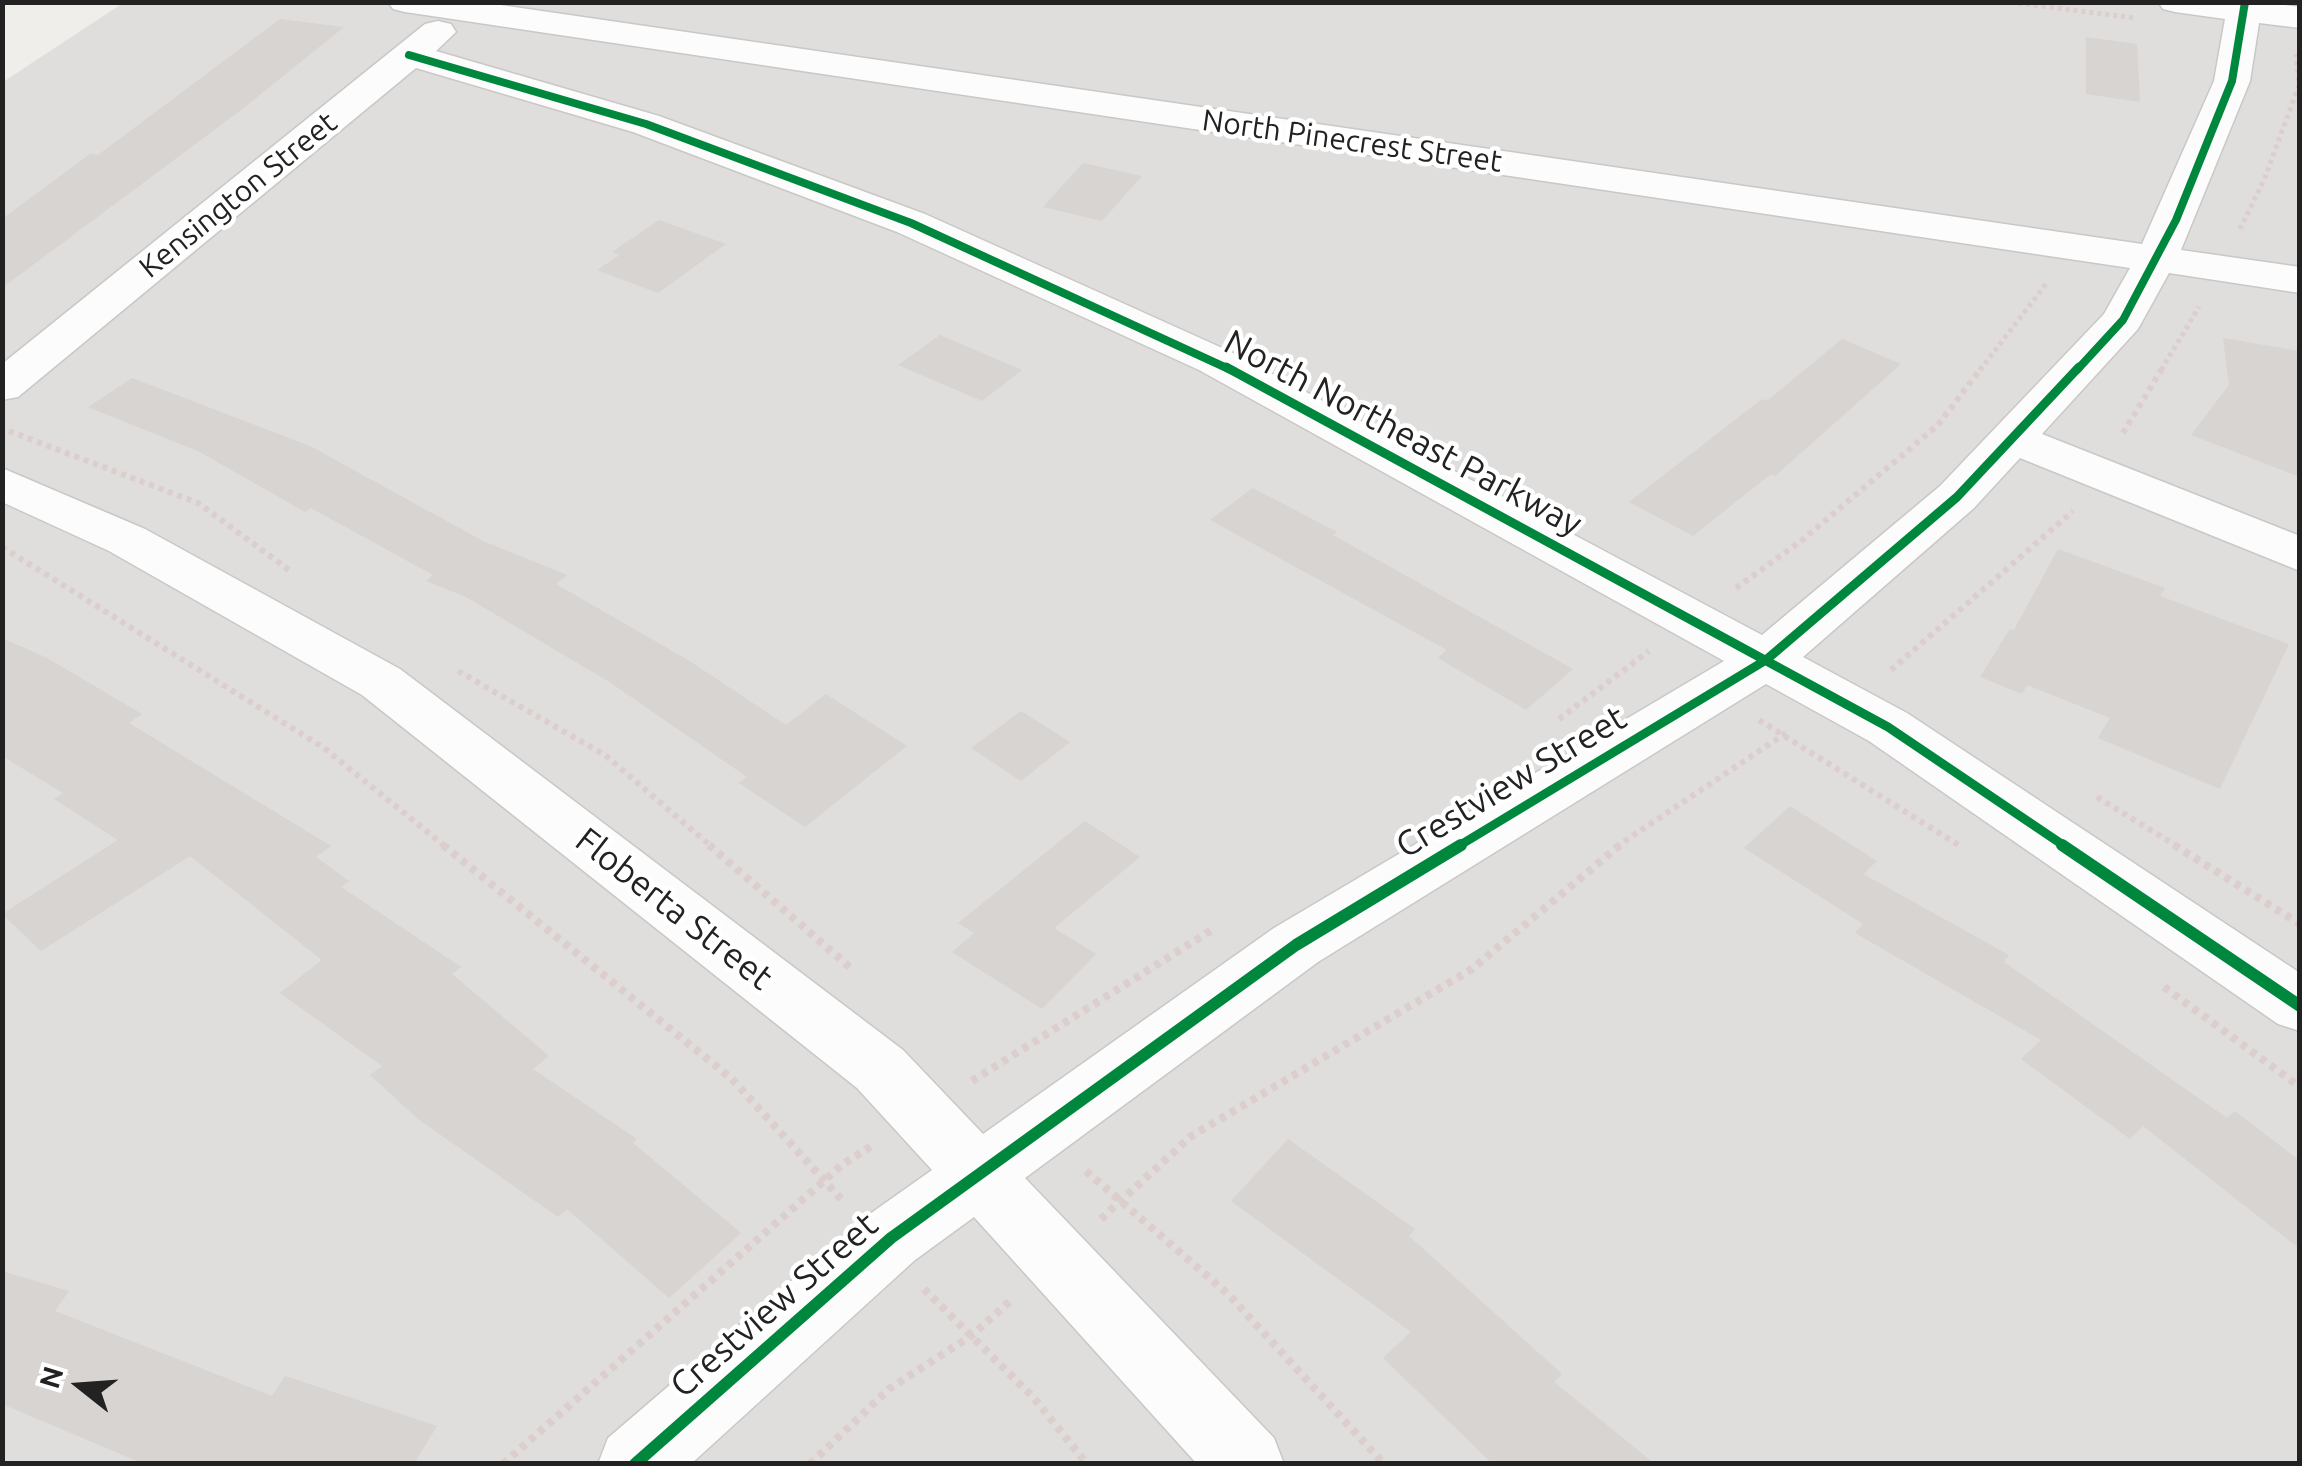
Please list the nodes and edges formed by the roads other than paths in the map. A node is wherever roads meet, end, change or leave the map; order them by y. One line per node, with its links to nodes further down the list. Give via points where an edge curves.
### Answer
1 (406, 2): 3 (street, North Pinecrest Street)
2 (2175, 2): 4 (street)
3 (468, 7): 6 (street, Kensington Street); 7 (street, North Pinecrest Street)
4 (2244, 7): 5 (street); 7 (street, Crestview Street, via 2232,82)
5 (2300, 18)
6 (409, 55): 9 (street, Kensington Street); 13 (street, North Northeast Parkway, via 646,124 912,222 1215,361)
7 (2156, 259): 8 (street, North Pinecrest Street); 10 (street, Crestview Street, via 2123,320)
8 (2300, 280)
9 (13, 403)
10 (2012, 438): 12 (street); 13 (street, Crestview Street, via 1957,497)
11 (2, 483): 15 (street, Floberta Street, via 127,540 382,682 880,1069)
12 (2300, 555)
13 (1766, 660): 14 (street, North Northeast Parkway, via 1888,727); 15 (street, Crestview Street, via 1296,945)
14 (2300, 1006)
15 (978, 1174): 16 (street, Crestview Street, via 884,1245); 17 (street, Floberta Street)
16 (635, 1464)
17 (1247, 1464)

